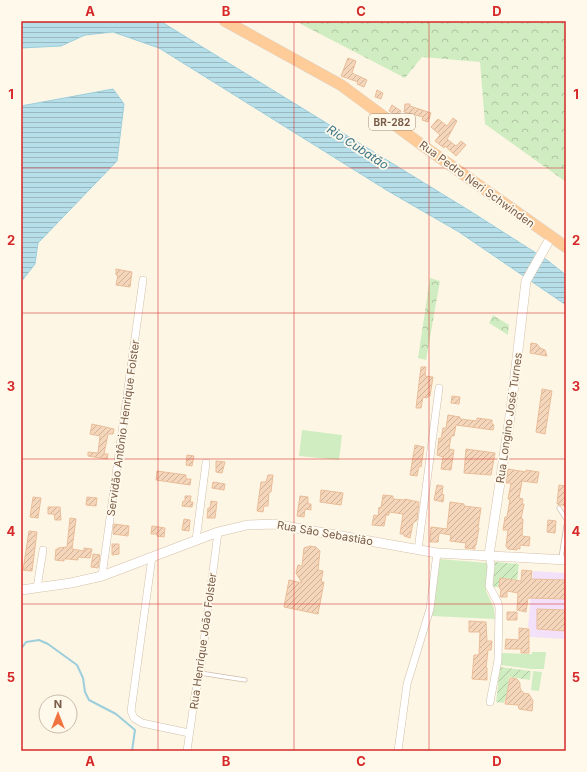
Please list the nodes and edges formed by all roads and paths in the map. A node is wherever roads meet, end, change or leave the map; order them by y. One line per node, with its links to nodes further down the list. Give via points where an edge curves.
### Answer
1 (225, 21): 2 (highway, Rua Pedro Neri Schwinden / BR-282, via 341,85)
2 (551, 237): 3 (highway, Rua Pedro Neri Schwinden / BR-282); 15 (main road, Rua Longino José Turnes, via 526,281 511,410)
3 (566, 247)
4 (143, 280): 18 (street, Servidão Antônio Henrique Folster)
5 (440, 388): 13 (street)
6 (206, 463): 11 (street)
7 (559, 508): 8 (lane)
8 (566, 519)
9 (566, 526): 17 (lane)
10 (218, 532): 11 (main road, Rua São Sebastião); 13 (main road, Rua São Sebastião, via 247,525 274,524); 21 (street, Rua Henrique João Folster)
11 (196, 540): 16 (main road, Rua São Sebastião)
12 (43, 550): 19 (street)
13 (418, 550): 14 (main road, Rua São Sebastião)
14 (437, 552): 15 (main road, Rua São Sebastião); 26 (street, via 430,609 407,684)
15 (489, 555): 17 (main road, Rua São Sebastião); 23 (street, via 489,586 499,608 498,660)
16 (152, 558): 18 (main road, Rua São Sebastião); 24 (street, via 132,711 134,718 142,723)
17 (563, 560)
18 (102, 576): 19 (main road, Rua São Sebastião)
19 (37, 588): 20 (main road, Rua São Sebastião)
20 (21, 590)
21 (200, 673): 22 (lane); 24 (street, Rua Henrique João Folster)
22 (245, 680)
23 (490, 702)
24 (189, 733): 25 (street, Rua Henrique João Folster)
25 (187, 751)
26 (398, 751)

